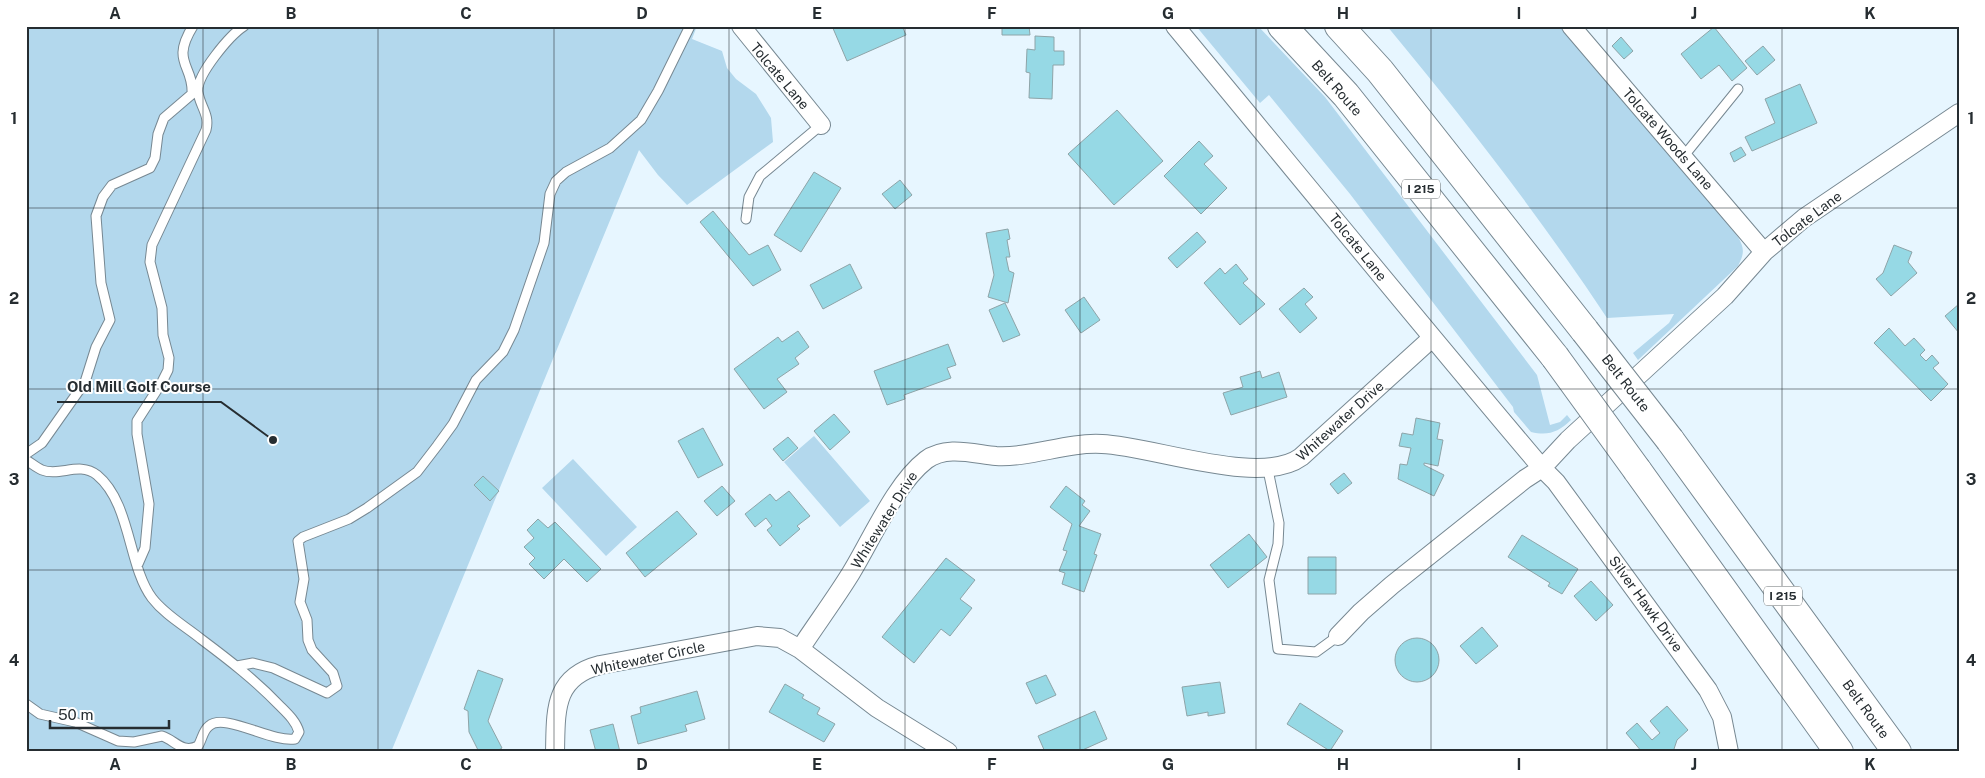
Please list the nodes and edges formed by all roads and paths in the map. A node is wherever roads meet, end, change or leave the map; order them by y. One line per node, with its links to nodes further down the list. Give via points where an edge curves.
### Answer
1 (193, 26): 16 (lane, via 183,49 183,62 192,94 164,118 150,168 112,185 97,209 101,283 110,320 106,331 96,347 79,392 42,443)
2 (244, 26): 20 (lane, via 226,40 201,79 198,94 208,121 206,130 152,245 150,262 162,308 163,335 169,358 162,382 137,421 149,504 145,548)
3 (690, 26): 23 (lane, via 641,120 610,148 556,181 549,200 544,243 514,330 504,352 476,380 453,424 437,446 417,472 367,508 298,541 304,579 300,602 307,620 308,640 312,650 333,673 337,686 327,693 273,668 253,663)
4 (741, 26): 11 (street, Tolcate Lane)
5 (1175, 26): 15 (street, Tolcate Lane)
6 (1282, 26): 28 (highway, Belt Route / I 215, bridge, via 1346,95 1555,357)
7 (1339, 26): 29 (highway, Belt Route / I 215, bridge, via 1380,71 1670,440)
8 (1571, 26): 12 (street, Tolcate Woods Lane)
9 (1738, 89): 12 (lane)
10 (1959, 113): 14 (street, Tolcate Lane, via 1804,218)
11 (821, 125): 13 (lane, via 760,176 749,197)
12 (1683, 156): 14 (street, Tolcate Woods Lane)
13 (746, 218)
14 (1764, 252): 18 (street, Tolcate Lane, via 1725,296 1568,440)
15 (1432, 338): 18 (street, Tolcate Lane); 19 (street, Whitewater Drive, via 1301,457)
16 (26, 454)
17 (26, 460): 20 (lane, via 42,471 80,468 95,474 106,484 120,511)
18 (1542, 468): 21 (street, Tolcate Lane, via 1392,585); 27 (street, Silver Hawk Drive, via 1556,482 1708,690 1722,717)
19 (1268, 470): 21 (lane, via 1279,523 1278,544 1269,580 1278,649 1316,652); 22 (street, Whitewater Drive, via 1244,469 1102,444 997,456 953,452 932,456 915,469 901,488 850,574)
20 (138, 564): 23 (lane, via 151,597 165,612)
21 (1338, 636)
22 (800, 648): 25 (street, Whitewater Circle, via 780,638 757,636 590,668 575,676 563,690 556,717); 26 (street, via 877,708)
23 (238, 666): 24 (lane, via 291,718 298,727 298,736 289,740 217,722 210,724 193,749 179,747 162,736 128,742 108,738 75,722 47,717)
24 (26, 704)
25 (555, 752)
26 (948, 752)
27 (1729, 752)
28 (1839, 752)
29 (1897, 752)

